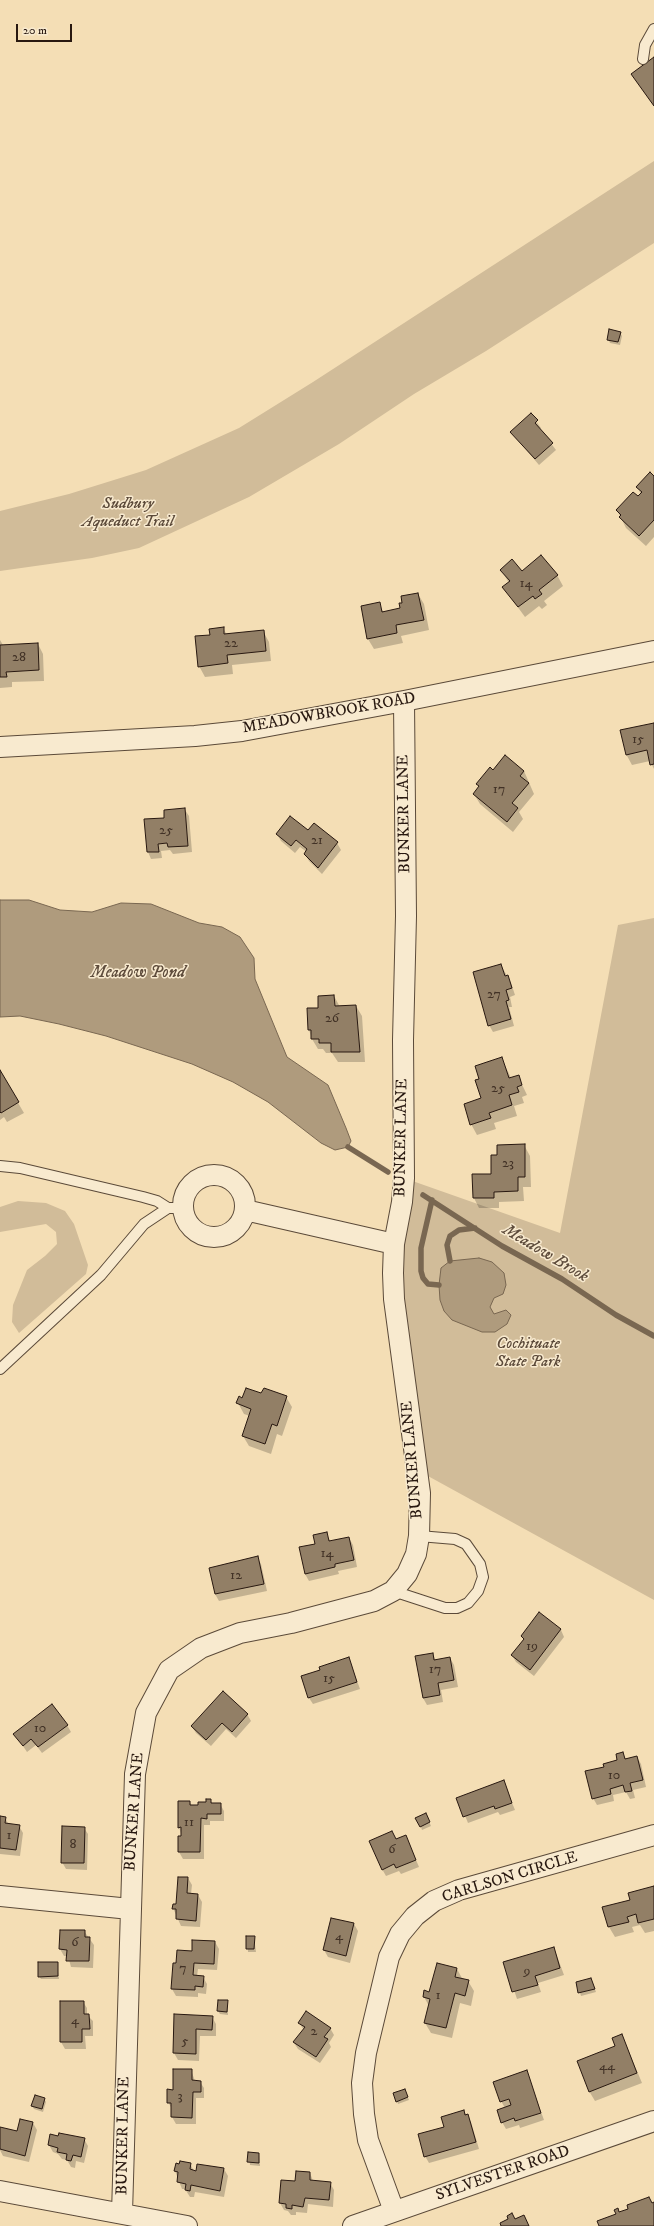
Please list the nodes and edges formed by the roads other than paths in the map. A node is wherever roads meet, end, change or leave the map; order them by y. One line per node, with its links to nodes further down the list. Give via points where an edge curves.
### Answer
1 (654, 29): 2 (lane, via 645,45)
2 (643, 59)
3 (654, 650): 4 (street, MEADOWBROOK ROAD)
4 (404, 702): 5 (street, MEADOWBROOK ROAD, via 286,724 208,734); 9 (street, BUNKER LANE, via 404,1178)
5 (0, 747)
6 (0, 1166): 7 (lane, via 20,1168 142,1197)
7 (176, 1208): 8 (street, via 195,1230 207,1236 219,1237 236,1228); 8 (street, via 191,1186 200,1179 217,1175 232,1180 239,1188); 10 (lane, via 144,1224 101,1275)
8 (245, 1210): 9 (street)
9 (394, 1244): 11 (street, BUNKER LANE, via 394,1299 420,1493)
10 (0, 1370)
11 (419, 1536): 12 (street, BUNKER LANE, via 416,1554 407,1574); 12 (lane, via 455,1539 466,1544 480,1564 483,1577 478,1591 468,1603 457,1608 445,1608)
12 (393, 1591): 15 (street, BUNKER LANE, via 374,1601 291,1623 240,1633 201,1648 169,1670 146,1713 135,1774)
13 (654, 1835): 18 (street, CARLSON CIRCLE, via 459,1890 434,1901 415,1916 400,1934 389,1957 366,2053 362,2083 368,2140)
14 (0, 1896): 15 (street)
15 (130, 1909): 19 (street, BUNKER LANE)
16 (654, 2121): 18 (street, SYLVESTER ROAD)
17 (0, 2191): 19 (street)
18 (394, 2211): 21 (street, SYLVESTER ROAD)
19 (122, 2213): 20 (street)
20 (187, 2226)
21 (353, 2226)

